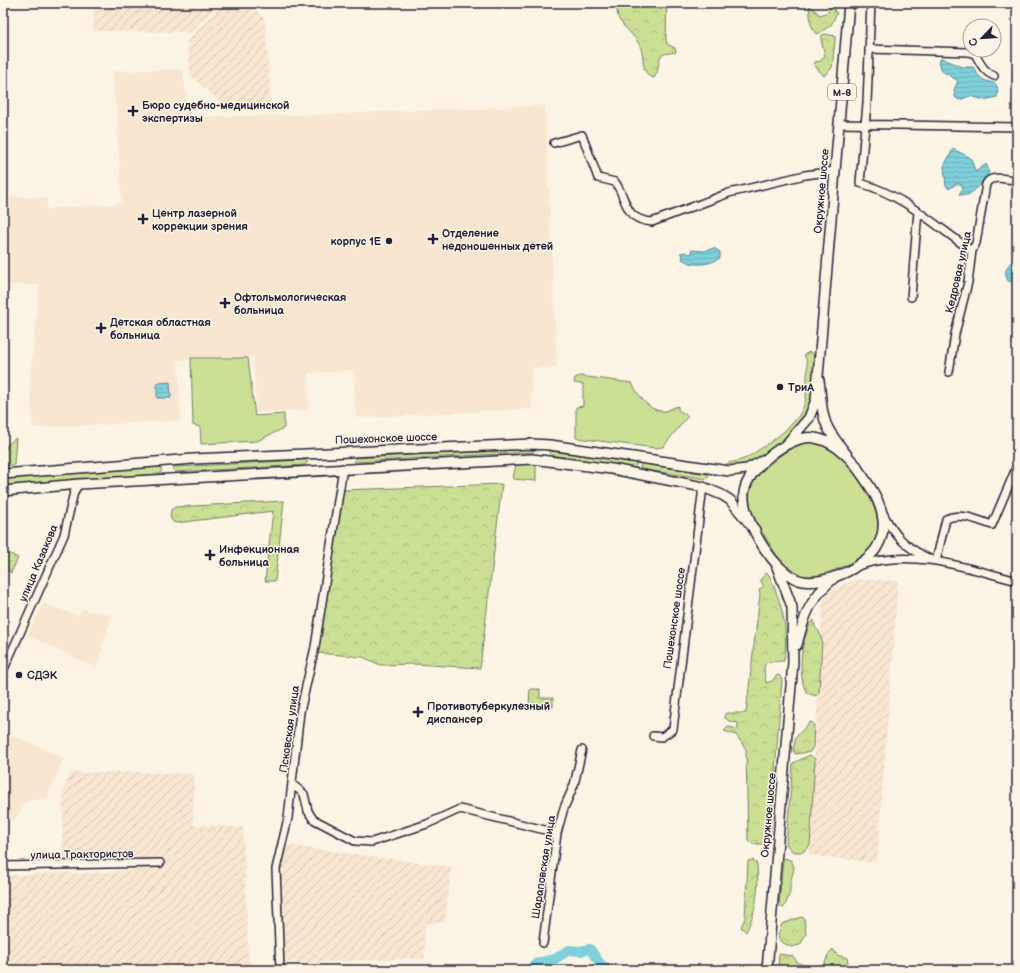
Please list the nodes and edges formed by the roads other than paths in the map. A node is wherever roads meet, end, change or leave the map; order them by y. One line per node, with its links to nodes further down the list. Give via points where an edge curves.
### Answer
1 (849, 3): 5 (main road, Окружное шоссе / М-8)
2 (871, 3): 3 (street)
3 (869, 49): 4 (street, via 968,52 975,54 987,73); 6 (street)
4 (994, 76)
5 (839, 124): 6 (street); 9 (main road, Окружное шоссе / М-8)
6 (865, 124): 7 (street); 11 (street, via 860,183 886,192)
7 (1017, 127)
8 (554, 143): 9 (street, via 582,135 598,178 615,182 622,192 630,214 641,221 652,222 728,193 799,176)
9 (835, 171): 15 (main road, Окружное шоссе / М-8)
10 (1017, 180): 12 (street, Кедровая улица, via 990,179 986,184 975,247)
11 (918, 211): 12 (street); 13 (street)
12 (972, 251): 14 (street, Кедровая улица)
13 (911, 296)
14 (949, 372)
15 (819, 380): 17 (main road, Окружное шоссе, via 812,412); 22 (main road, Окружное шоссе, via 828,429)
16 (543, 445): 18 (main road, Пошехонское шоссе); 19 (main road, Пошехонское шоссе, via 729,471 747,469); 20 (main road)
17 (782, 447): 19 (main road, Окружное шоссе); 22 (main road, Окружное шоссе, via 800,438 818,438 833,445)
18 (309, 452): 21 (main road, Пошехонское шоссе); 25 (main road)
19 (766, 459): 32 (main road, Окружное шоссе, via 748,480 744,493 747,511)
20 (543, 460): 24 (main road); 29 (main road)
21 (169, 461): 26 (main road, Пошехонское шоссе); 27 (main road)
22 (857, 466): 31 (main road, Окружное шоссе)
23 (1017, 466): 33 (street, via 992,525 964,516 946,519)
24 (343, 468): 25 (main road); 42 (street, Псковская улица, via 315,646 300,712)
25 (311, 470): 27 (main road)
26 (3, 474)
27 (169, 478): 28 (main road)
28 (79, 484): 30 (main road); 39 (street, улица Казакова, via 74,492 64,535)
29 (703, 487): 32 (main road, via 730,500); 40 (street, Пошехонское шоссе, via 673,729 662,736)
30 (3, 491)
31 (880, 507): 33 (street, via 897,537 914,552); 35 (main road, Окружное шоссе, via 882,528 879,543)
32 (755, 530): 34 (main road, Окружное шоссе)
33 (934, 561): 35 (street, via 885,559); 37 (street)
34 (775, 563): 36 (main road, Окружное шоссе, via 786,574 803,582); 38 (main road, Окружное шоссе, via 792,607)
35 (855, 568): 36 (main road, Окружное шоссе)
36 (837, 576): 38 (main road, Окружное шоссе, via 817,593 810,604)
37 (1017, 581)
38 (793, 662): 48 (main road, Окружное шоссе)
39 (3, 671)
40 (653, 736)
41 (582, 750): 43 (street, Шараповская улица, via 574,785)
42 (292, 784): 43 (street, via 304,794 313,819 356,841 372,842 427,824 460,809); 47 (street, Псковская улица, via 276,875)
43 (557, 833): 46 (street, Шараповская улица)
44 (160, 864): 45 (street, улица Трактористов)
45 (3, 866)
46 (543, 943)
47 (280, 970)
48 (767, 970)

